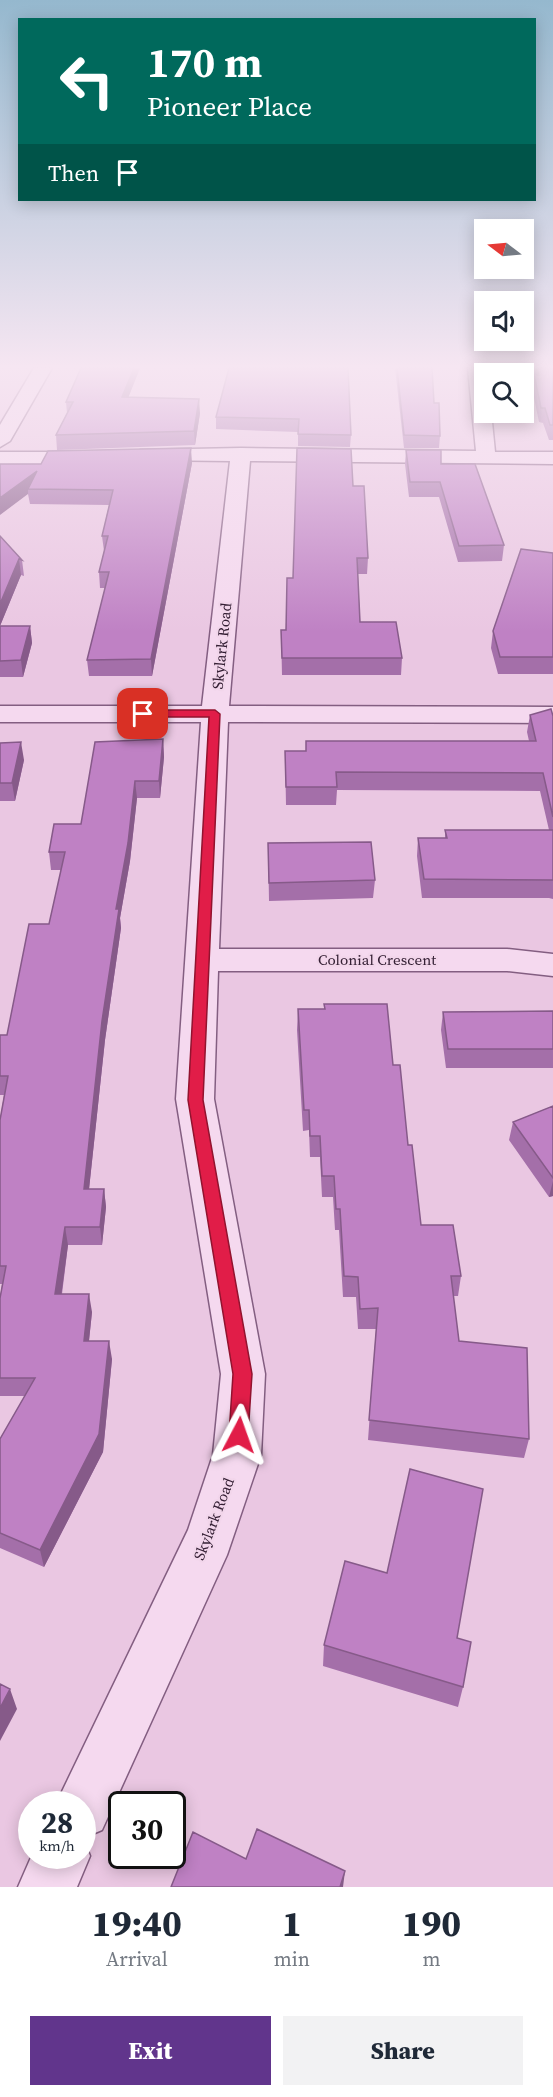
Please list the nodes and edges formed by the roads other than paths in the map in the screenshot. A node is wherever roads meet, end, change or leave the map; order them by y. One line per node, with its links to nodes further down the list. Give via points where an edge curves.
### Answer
1 (113, 456): 4 (street)
2 (241, 456): 7 (street, Skylark Road)
3 (488, 456): 5 (street)
4 (0, 458)
5 (553, 458)
6 (0, 714): 7 (street)
7 (215, 714): 8 (street); 9 (street, Skylark Road)
8 (553, 715)
9 (201, 960): 10 (street, Colonial Crescent, via 507,960); 11 (street, Skylark Road, via 195,1100 243,1374 237,1455 210,1538)
10 (553, 965)
11 (91, 1791)
12 (55, 1869): 13 (street)
13 (46, 1887)

